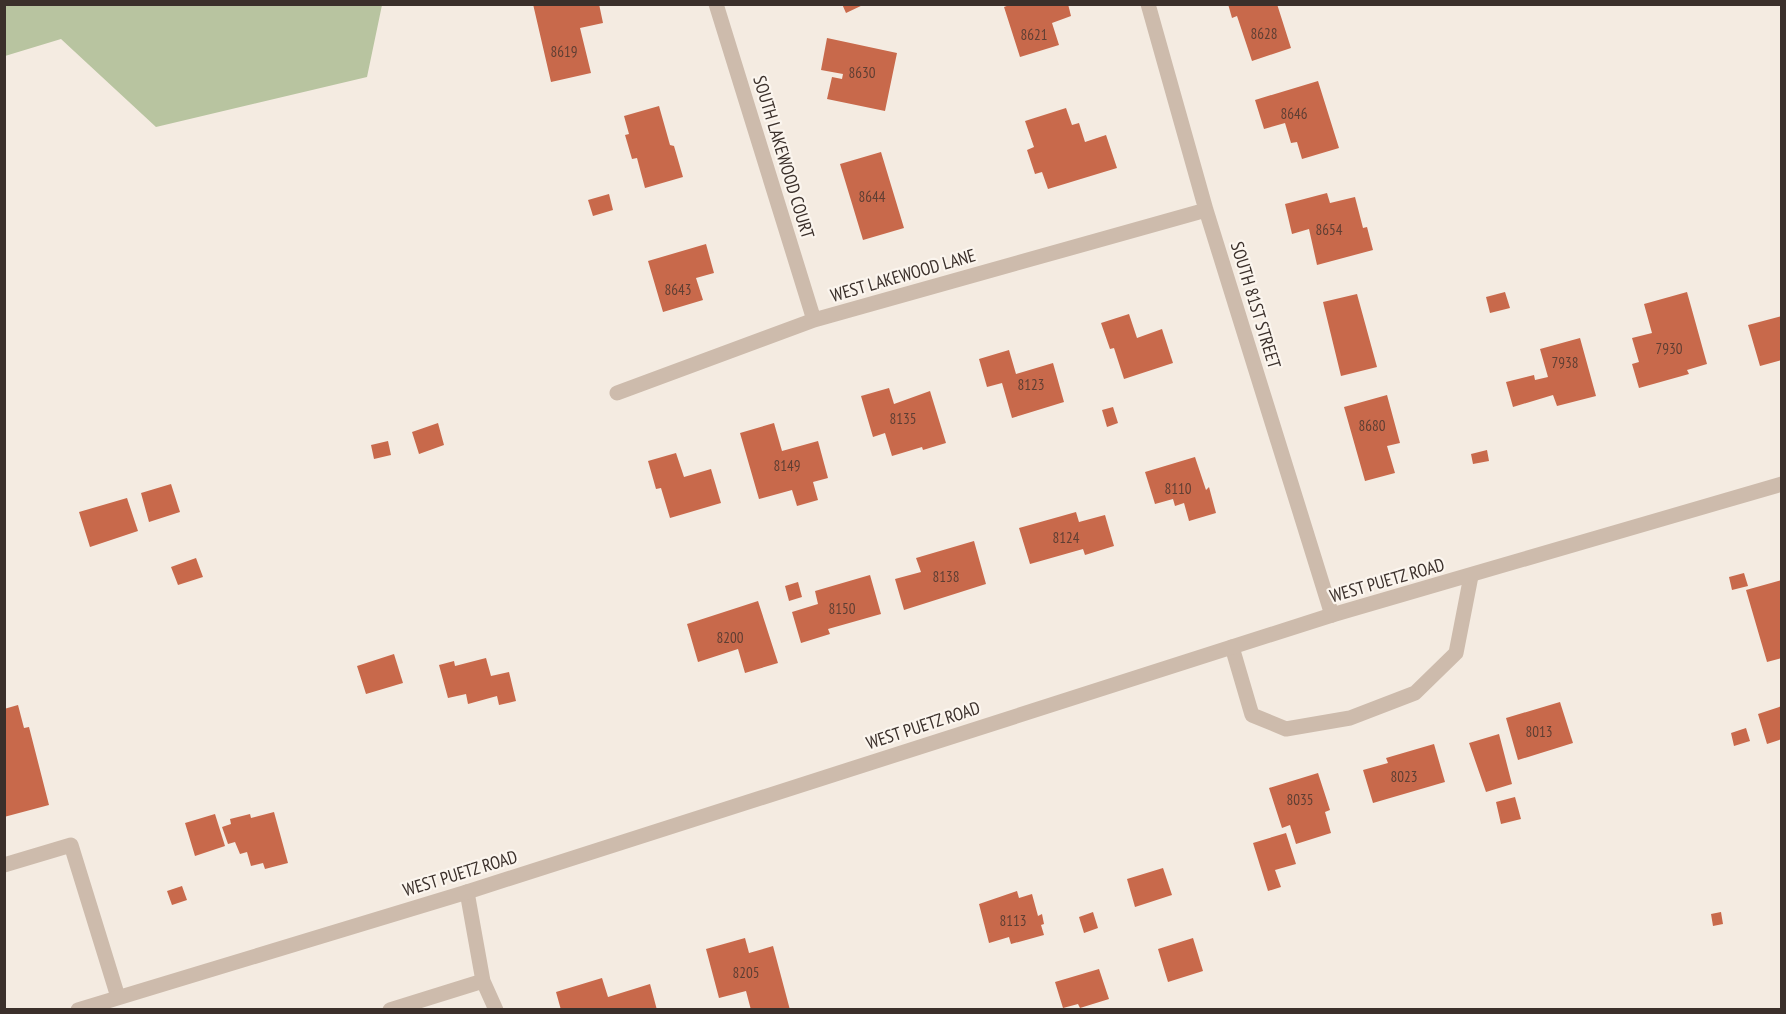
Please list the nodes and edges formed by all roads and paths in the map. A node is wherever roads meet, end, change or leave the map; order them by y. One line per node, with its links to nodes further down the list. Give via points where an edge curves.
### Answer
1 (716, 4): 4 (street, SOUTH LAKEWOOD COURT)
2 (1148, 4): 3 (street, SOUTH 81ST STREET)
3 (1206, 210): 4 (street, WEST LAKEWOOD LANE); 8 (street, SOUTH 81ST STREET)
4 (814, 320): 5 (street, WEST LAKEWOOD LANE)
5 (617, 393)
6 (1782, 484): 7 (street, WEST PUETZ ROAD)
7 (1471, 576): 8 (street, WEST PUETZ ROAD); 9 (street, via 1456,653 1415,693 1350,718 1286,729 1252,715)
8 (1332, 615): 9 (street, WEST PUETZ ROAD)
9 (1232, 646): 11 (street, WEST PUETZ ROAD)
10 (4, 865): 13 (street, via 71,845)
11 (467, 892): 12 (street); 13 (street, WEST PUETZ ROAD)
12 (483, 981): 15 (street); 16 (street)
13 (118, 997): 14 (street, WEST PUETZ ROAD)
14 (78, 1010)
15 (390, 1010)
16 (496, 1010)

